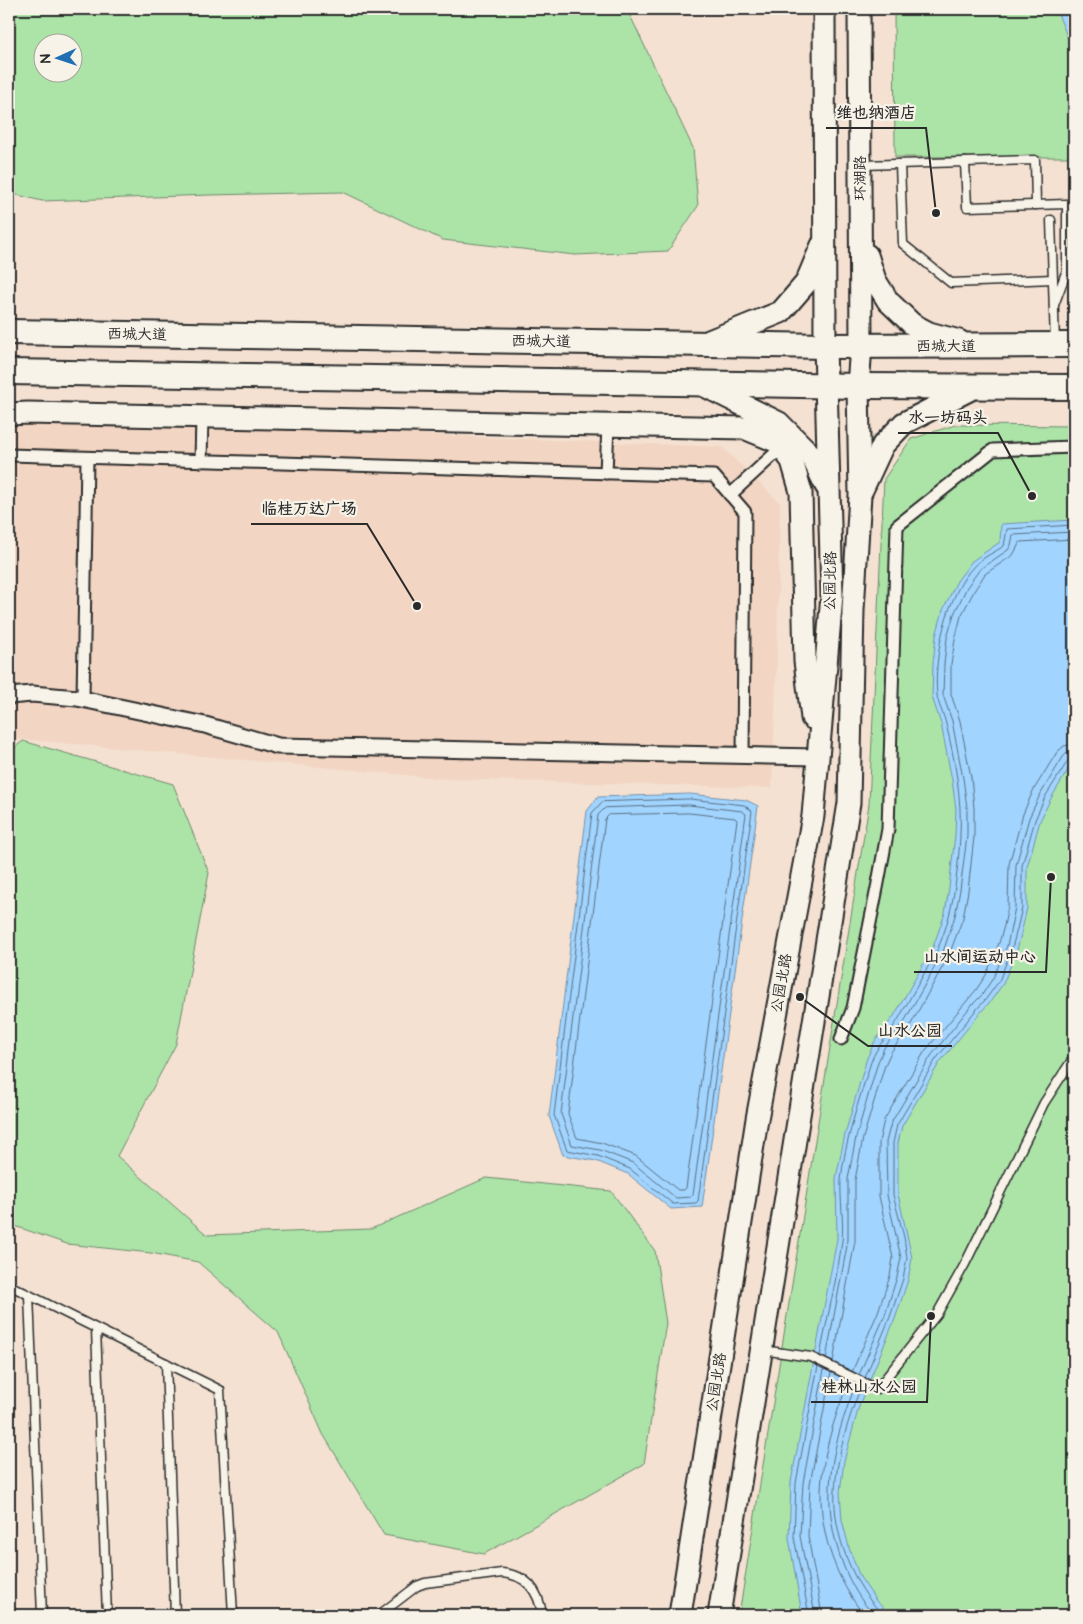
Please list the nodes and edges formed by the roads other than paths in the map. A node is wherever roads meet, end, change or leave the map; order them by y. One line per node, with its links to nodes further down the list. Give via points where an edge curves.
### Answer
1 (824, 9): 9 (main road)
2 (859, 9): 5 (main road, 环湖路)
3 (965, 162): 4 (lane); 6 (lane, via 966,206); 6 (lane, via 1035,160)
4 (900, 164): 5 (lane); 10 (lane, via 903,244 951,283)
5 (860, 165): 8 (main road, 环湖路)
6 (1036, 205): 11 (lane, via 1067,204 1067,270)
7 (1051, 220): 10 (lane)
8 (860, 234): 16 (main road, 环湖路); 17 (main road, via 875,280 888,302 912,324 929,333)
9 (825, 238): 14 (main road, via 806,283 781,312); 15 (main road)
10 (1053, 279): 11 (lane)
11 (1054, 306): 13 (lane)
12 (9, 332): 14 (highway, 西城大道)
13 (1068, 343): 17 (highway, 西城大道)
14 (702, 344): 15 (highway, 西城大道)
15 (825, 346): 16 (highway, 西城大道); 20 (main road, 公园北路)
16 (861, 346): 17 (highway, 西城大道); 21 (main road, 公园北路)
17 (978, 346)
18 (9, 372): 19 (highway)
19 (701, 384): 20 (highway); 33 (main road, via 779,422 811,455)
20 (827, 386): 21 (highway); 33 (main road, 公园北路)
21 (858, 386): 22 (highway); 35 (main road, 公园北路)
22 (976, 386): 23 (highway); 35 (main road, via 904,423 884,445)
23 (1074, 387)
24 (9, 414): 25 (main road)
25 (202, 417): 26 (main road); 31 (street)
26 (608, 425): 27 (main road, via 744,428 778,442); 32 (street)
27 (782, 447): 34 (street); 39 (main road, via 792,461 801,492 805,661)
28 (1074, 447): 40 (street, via 993,450 898,526 888,829 852,1008)
29 (9, 455): 30 (street)
30 (87, 458): 31 (street); 37 (street)
31 (201, 461): 32 (street)
32 (606, 473): 34 (street, via 714,476)
33 (830, 494): 39 (main road, 公园北路, via 832,596)
34 (730, 495): 38 (street, via 745,512)
35 (860, 495): 45 (main road, 公园北路, via 853,610 849,803)
36 (9, 696): 37 (street, via 32,694)
37 (83, 699): 38 (street, via 205,725 278,746)
38 (744, 756): 39 (street)
39 (817, 757): 53 (main road, 公园北路, via 812,816 757,1119)
40 (841, 1039)
41 (1074, 1057): 45 (lane, via 1044,1103 937,1314 876,1389 811,1357)
42 (9, 1285): 43 (lane)
43 (29, 1295): 44 (lane); 47 (lane)
44 (96, 1329): 46 (lane); 48 (lane)
45 (761, 1350): 54 (main road, 公园北路)
46 (166, 1363): 49 (lane); 50 (lane, via 220,1390)
47 (42, 1615)
48 (107, 1615)
49 (175, 1615)
50 (233, 1615)
51 (381, 1615): 52 (lane, via 424,1583 502,1573 519,1576 532,1588 540,1602)
52 (542, 1615)
53 (680, 1615)
54 (719, 1615)

